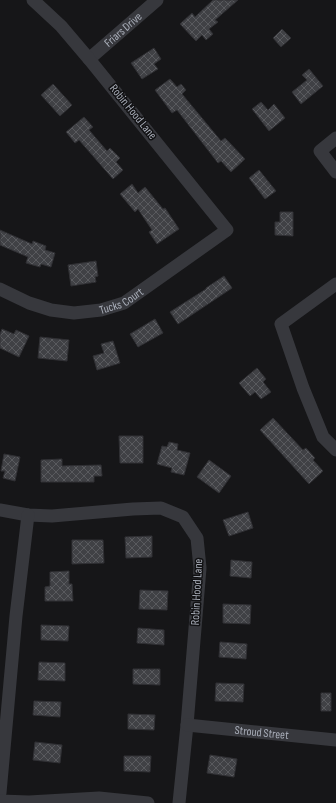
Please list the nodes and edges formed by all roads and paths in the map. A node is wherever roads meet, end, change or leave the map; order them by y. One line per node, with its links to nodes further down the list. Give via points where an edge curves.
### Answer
1 (33, 0): 3 (street, Robin Hood Lane, via 61,26)
2 (157, 0): 3 (street, Friars Drive)
3 (89, 59): 6 (street, Robin Hood Lane)
4 (336, 138): 5 (street, via 320,151)
5 (336, 172)
6 (227, 230): 8 (street, Tucks Court, via 124,303 101,310 74,313 51,310)
7 (336, 284): 9 (street, via 281,324 323,437)
8 (0, 289)
9 (336, 450)
10 (0, 510): 11 (street, Robin Hood Lane)
11 (28, 515): 12 (street, Robin Hood Lane, via 52,516 161,508 183,518 197,538 200,568); 14 (street)
12 (187, 724): 13 (street, Stroud Street); 17 (street, Robin Hood Lane)
13 (336, 740)
14 (0, 793)
15 (0, 801): 16 (street, via 99,798)
16 (148, 803)
17 (179, 803)

